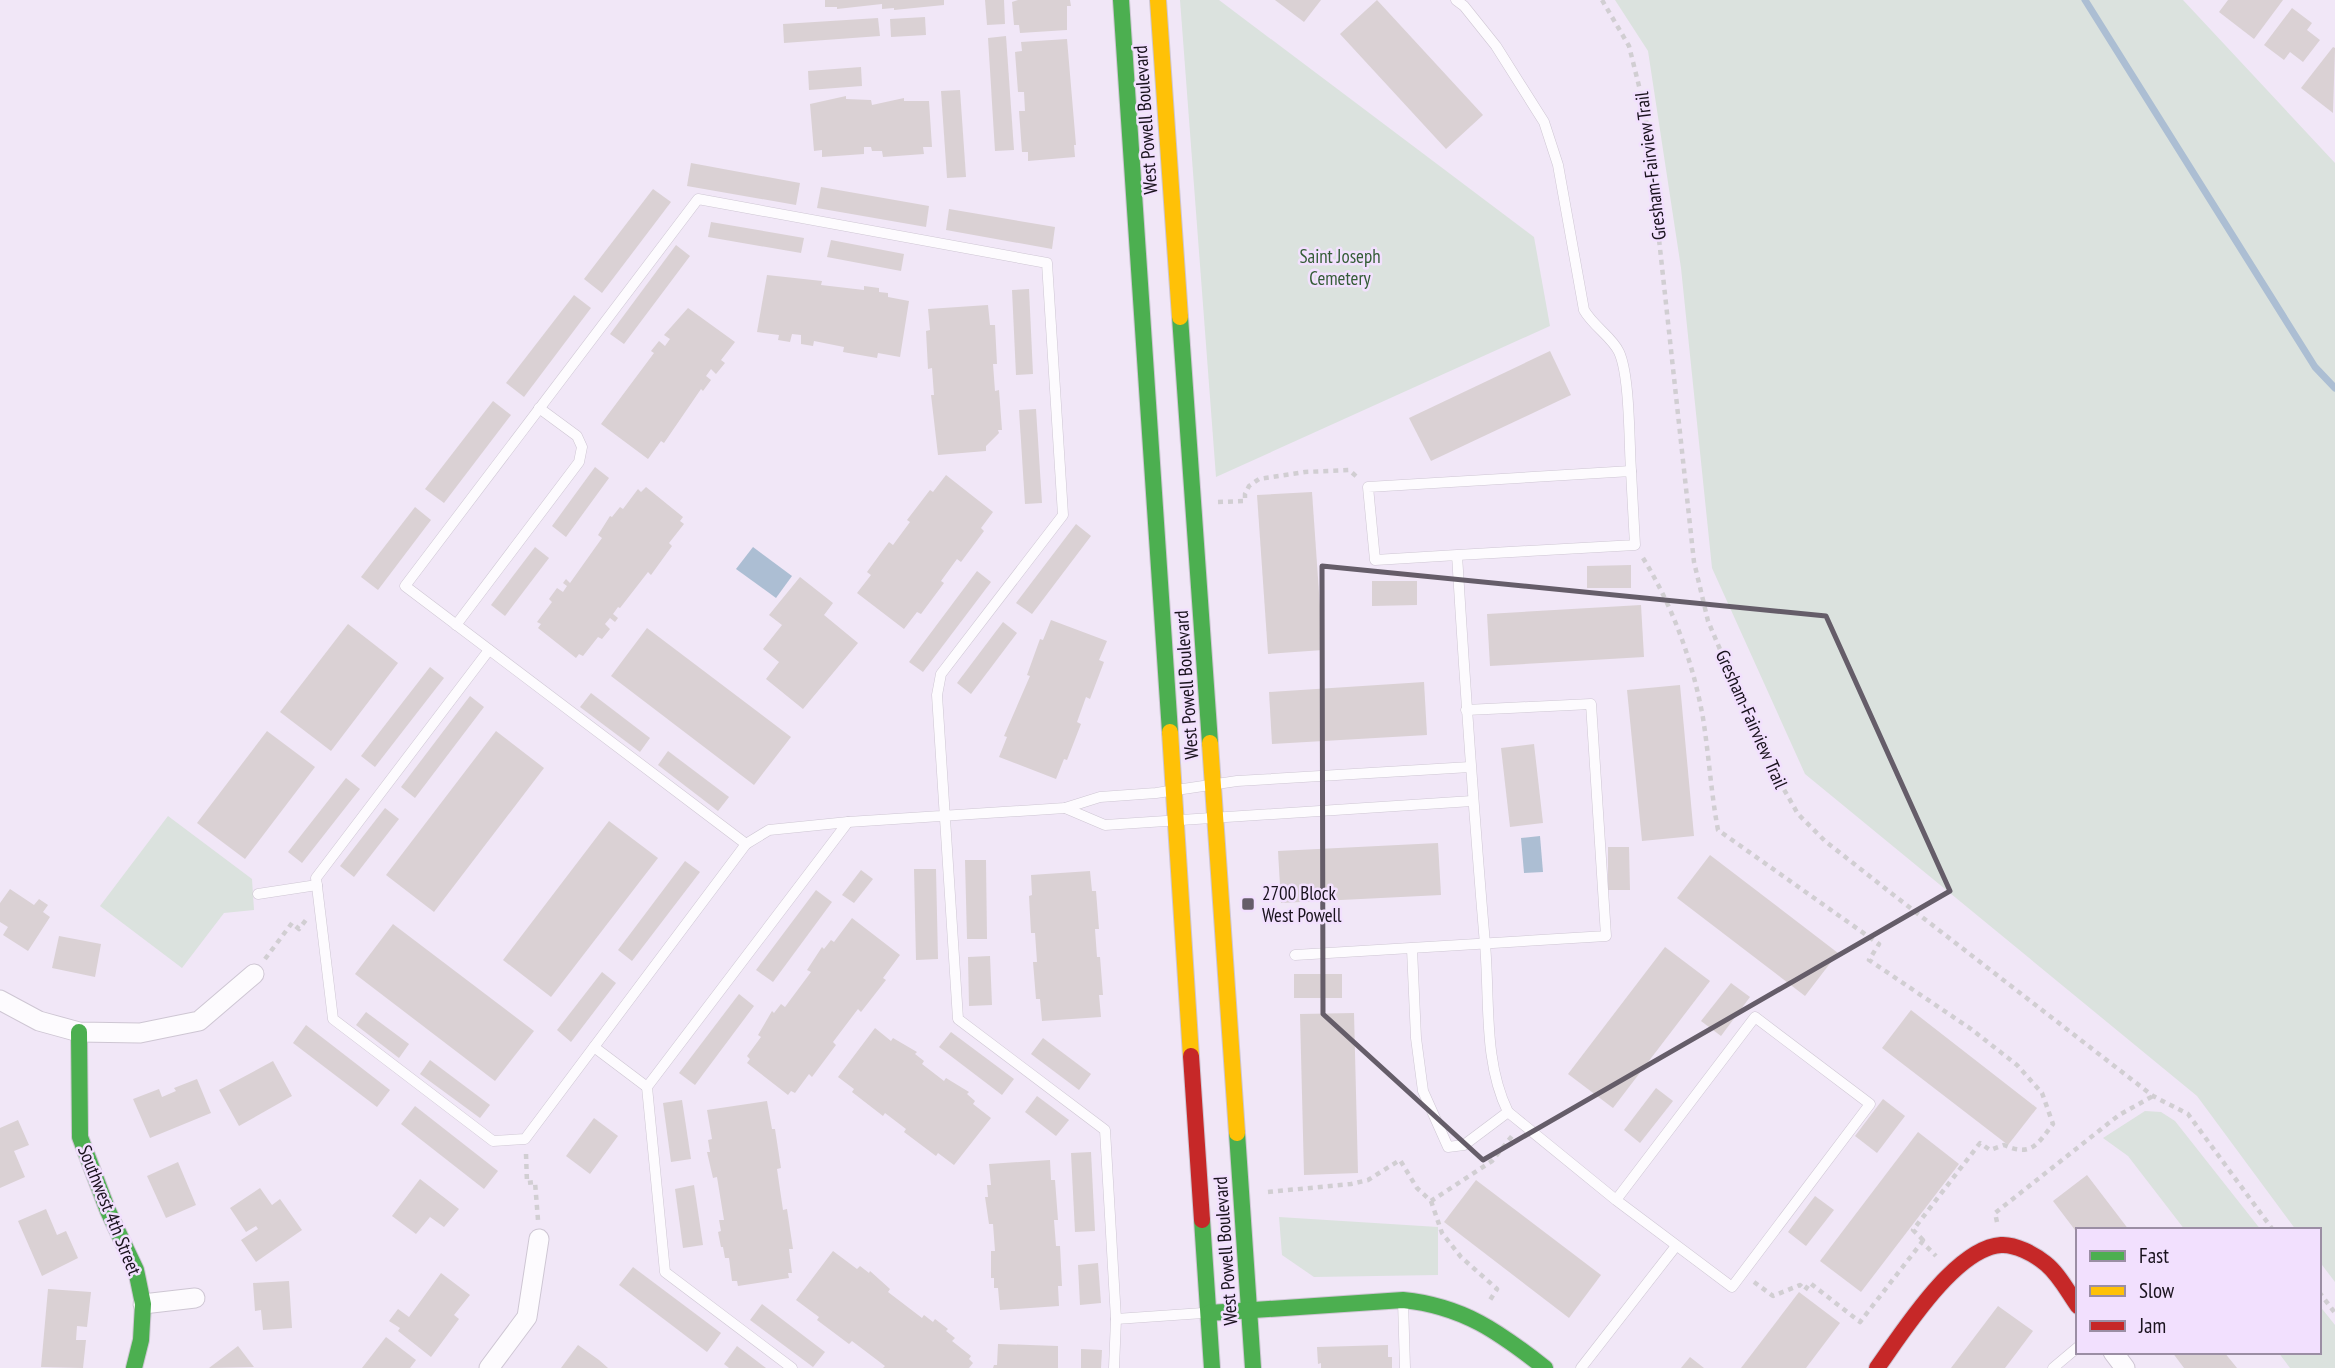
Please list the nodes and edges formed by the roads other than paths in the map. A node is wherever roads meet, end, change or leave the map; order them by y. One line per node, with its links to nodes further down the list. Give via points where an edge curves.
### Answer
1 (1121, 0): 12 (main road, West Powell Boulevard)
2 (1158, 0): 11 (main road, West Powell Boulevard)
3 (1455, 0): 5 (lane, via 1496,46 1544,122 1558,165 1584,310 1618,349 1624,366)
4 (540, 408): 7 (lane, via 578,436 582,447 579,462); 7 (lane, via 405,586); 15 (lane, via 698,199 1046,263 1063,515 941,674 937,695)
5 (1631, 471): 6 (lane, via 1635,545); 6 (lane, via 1368,487 1375,560)
6 (1457, 555): 9 (lane)
7 (456, 625): 8 (lane)
8 (489, 650): 19 (lane); 20 (lane, via 316,878)
9 (1466, 710): 10 (lane); 22 (lane, via 1591,704 1605,936)
10 (1470, 767): 11 (lane); 13 (lane)
11 (1213, 785): 12 (lane); 16 (main road, West Powell Boulevard)
12 (1175, 790): 14 (lane, via 1100,797); 17 (main road, West Powell Boulevard)
13 (1472, 801): 16 (lane); 22 (lane)
14 (1065, 808): 15 (lane); 17 (lane, via 1105,825)
15 (945, 817): 18 (lane); 40 (lane, via 958,1019 1105,1130)
16 (1216, 818): 17 (lane); 38 (main road, West Powell Boulevard)
17 (1177, 821): 39 (main road, West Powell Boulevard)
18 (848, 822): 19 (lane, via 769,830); 29 (lane)
19 (746, 844): 28 (lane)
20 (317, 885): 21 (lane); 28 (lane, via 333,1019 493,1141 525,1139)
21 (258, 894)
22 (1485, 945): 23 (lane); 30 (lane, via 1492,1069)
23 (1412, 949): 24 (lane); 30 (lane, via 1423,1091 1448,1147 1464,1145)
24 (1295, 955)
25 (254, 974): 27 (street, via 199,1021 140,1033)
26 (0, 1000): 27 (street, via 38,1021)
27 (79, 1032): 37 (main road, Southwest 4th Street, via 80,1137 136,1270)
28 (594, 1047): 29 (lane)
29 (647, 1087): 44 (lane, via 665,1272)
30 (1508, 1112): 31 (lane)
31 (1616, 1200): 33 (lane); 33 (lane, via 1755,1017 1870,1104 1732,1287)
32 (539, 1238): 43 (street, via 527,1317)
33 (1676, 1245): 50 (lane)
34 (195, 1298): 37 (street)
35 (1403, 1300): 38 (main road); 48 (lane); 49 (main road, via 1424,1301 1478,1319)
36 (2076, 1303): 51 (main road, via 2046,1264 2001,1245 1985,1249 1949,1273)
37 (143, 1304): 42 (main road, Southwest 4th Street)
38 (1251, 1310): 39 (main road); 47 (main road, West Powell Boulevard)
39 (1209, 1313): 40 (lane); 46 (main road, West Powell Boulevard)
40 (1116, 1319): 45 (lane)
41 (2076, 1349): 52 (lane)
42 (134, 1368)
43 (489, 1368)
44 (792, 1368)
45 (1114, 1368)
46 (1212, 1368)
47 (1253, 1368)
48 (1405, 1368)
49 (1545, 1368)
50 (1581, 1368)
51 (1877, 1368)
52 (2053, 1368)

